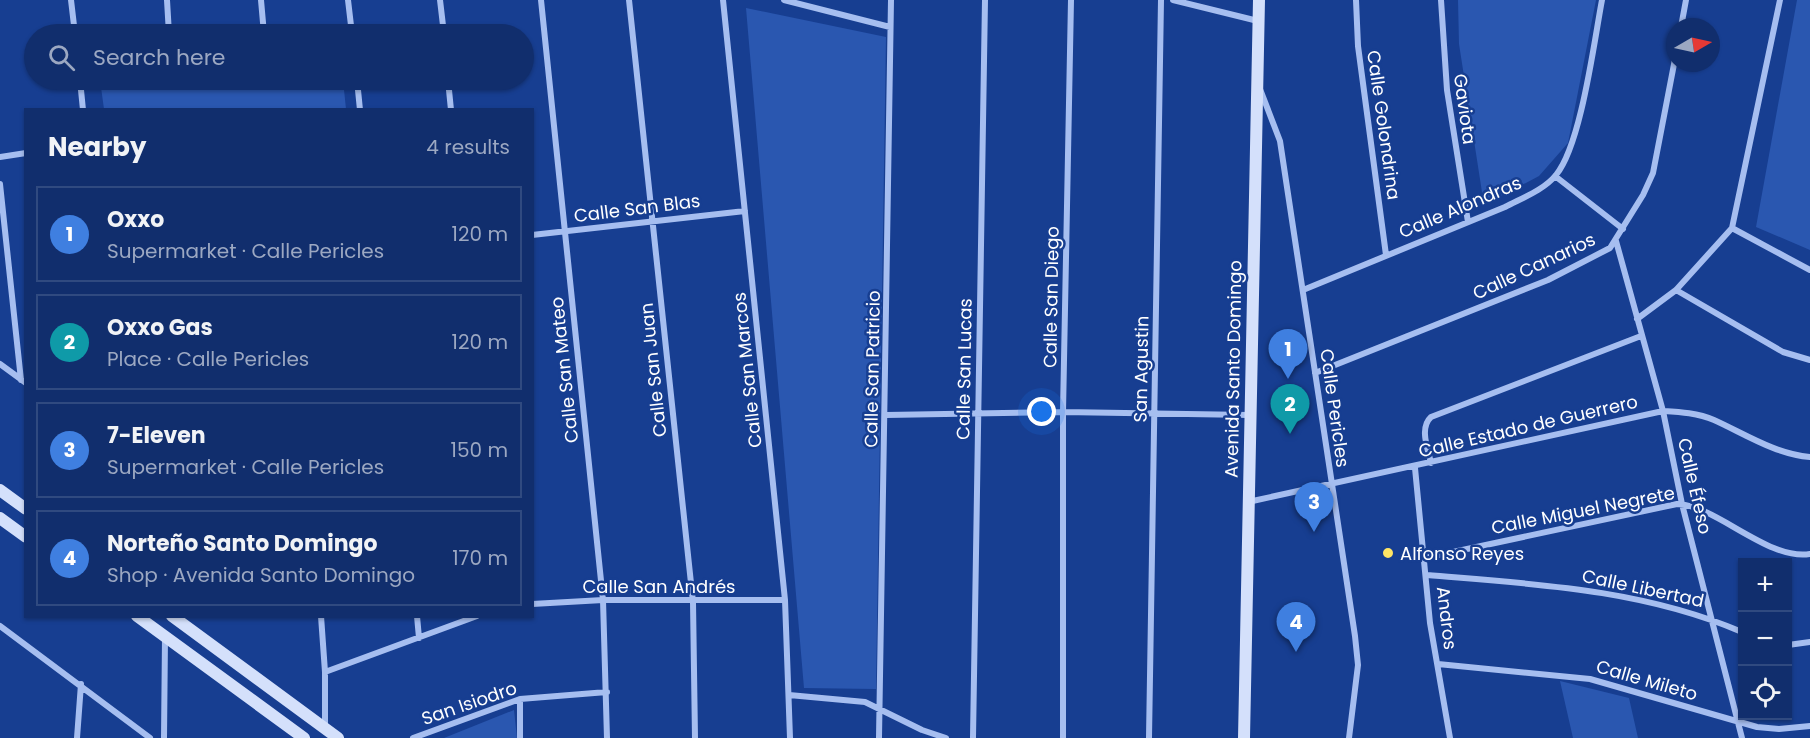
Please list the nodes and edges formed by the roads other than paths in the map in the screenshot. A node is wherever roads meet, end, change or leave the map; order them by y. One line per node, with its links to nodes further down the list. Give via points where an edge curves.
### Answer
1 (71, 0): 23 (street)
2 (167, 0): 24 (street)
3 (261, 0): 25 (street)
4 (348, 0): 26 (street)
5 (440, 0): 27 (street)
6 (541, 0): 46 (street, Calle San Mateo)
7 (629, 0): 42 (street, Calle San Juan)
8 (723, 0): 41 (street, Calle San Marcos)
9 (783, 0): 28 (street)
10 (891, 0): 28 (street, Calle San Patricio)
11 (985, 0): 61 (street, Calle San Lucas)
12 (1071, 0): 60 (street, Calle San Diego)
13 (1161, 0): 62 (street, San Agustin)
14 (1173, 0): 22 (street)
15 (1259, 0): 22 (main road, Avenida Santo Domingo)
16 (1356, 0): 49 (street, Calle Golondrina, via 1358,46)
17 (1441, 0): 43 (street, Gaviota, via 1447,90)
18 (1602, 0): 39 (street, Calle Alondras, via 1577,128)
19 (1686, 0): 21 (street)
20 (1780, 0): 44 (street)
21 (1683, 18)
22 (1259, 21): 30 (main road, Avenida Santo Domingo)
23 (74, 24)
24 (168, 24)
25 (263, 24)
26 (351, 24)
27 (443, 24)
28 (890, 27): 64 (street, Calle San Patricio)
29 (1672, 72): 45 (street, Calle Canarios, via 1653,173)
30 (1258, 86): 51 (street, Calle Pericles, via 1280,141); 63 (main road, Avenida Santo Domingo)
31 (81, 90): 34 (street)
32 (358, 90): 35 (street)
33 (449, 90): 36 (street)
34 (83, 108)
35 (360, 108)
36 (451, 108)
37 (24, 153): 38 (street)
38 (0, 157)
39 (1556, 176): 43 (street, Calle Alondras, via 1533,193); 45 (street)
40 (0, 184): 58 (street)
41 (745, 211): 42 (street, Calle San Blas); 79 (street, Calle San Marcos)
42 (652, 222): 46 (street, Calle San Blas); 80 (street, Calle San Juan)
43 (1468, 222): 49 (street, Calle Alondras)
44 (1732, 228): 50 (street); 52 (street)
45 (1623, 229): 48 (street, Calle Canarios)
46 (565, 232): 47 (street, Calle San Blas); 78 (street, Calle San Mateo)
47 (534, 235)
48 (1616, 241): 53 (street, Calle Éfeso); 57 (street, Calle Canarios, via 1601,253 1548,279)
49 (1386, 255): 51 (street, Calle Alondras)
50 (1810, 270)
51 (1303, 290): 57 (street, Calle Pericles)
52 (1676, 290): 53 (street); 55 (street, via 1784,352)
53 (1637, 320): 54 (street, Calle Éfeso)
54 (1641, 336): 59 (street, Calle Éfeso); 66 (street, via 1431,417 1425,430)
55 (1810, 360)
56 (0, 364): 58 (street)
57 (1315, 373): 68 (street, Calle Pericles)
58 (23, 381)
59 (1663, 411): 65 (street, Calle Estado de Guerrero, via 1712,419 1775,449); 66 (street, Calle Estado de Guerrero); 71 (street, Calle Éfeso)
60 (1064, 412): 61 (street); 62 (street); 117 (street, Calle San Diego)
61 (978, 413): 64 (street); 116 (street, Calle San Lucas)
62 (1156, 414): 63 (street); 118 (street, San Agustin)
63 (1249, 415): 70 (main road, Avenida Santo Domingo)
64 (886, 416): 100 (street, Calle San Patricio)
65 (1810, 457)
66 (1431, 463): 67 (street, Calle Estado de Guerrero)
67 (1416, 468): 68 (street, Calle Estado de Guerrero); 76 (street, Andros)
68 (1330, 484): 70 (street, Calle Estado de Guerrero); 120 (street, Calle Pericles, via 1358,666)
69 (0, 490): 72 (main road)
70 (1248, 502): 119 (main road, Avenida Santo Domingo)
71 (1682, 504): 75 (street, Calle Miguel Negrete, via 1777,549); 76 (street, Calle Miguel Negrete); 87 (street, Calle Éfeso)
72 (24, 508)
73 (0, 518): 74 (main road)
74 (24, 536)
75 (1810, 554)
76 (1425, 558): 77 (street, Andros)
77 (1426, 575): 87 (street, Calle Libertad, via 1610,593); 94 (street, Andros)
78 (603, 600): 80 (street, Calle San Andrés); 81 (street, Calle San Andrés); 97 (street, Calle San Mateo)
79 (785, 600): 80 (street, Calle San Andrés); 98 (street, Calle San Marcos)
80 (693, 602): 112 (street, Calle San Juan)
81 (534, 604)
82 (140, 618): 90 (main road)
83 (175, 618): 103 (main road)
84 (321, 618): 95 (street)
85 (417, 618): 91 (street)
86 (472, 618): 91 (street)
87 (1713, 619): 89 (street, Calle Libertad); 101 (street, Calle Éfeso)
88 (0, 626): 96 (street)
89 (1738, 630)
90 (165, 637): 106 (street); 107 (main road)
91 (419, 638): 95 (street)
92 (1810, 642): 93 (street)
93 (1792, 644)
94 (1438, 664): 101 (street, Calle Mileto, via 1590,679); 121 (street, Andros)
95 (325, 672): 103 (street)
96 (81, 684): 104 (street); 105 (street)
97 (607, 692): 99 (street, San Isiodro); 111 (street, Calle San Mateo)
98 (789, 695): 100 (street, via 841,698); 113 (street, Calle San Marcos)
99 (520, 699): 109 (street, San Isiodro); 110 (street)
100 (881, 709): 114 (street, Calle San Patricio); 115 (street)
101 (1739, 723): 102 (street, Calle Mileto, via 1779,729); 122 (street, Calle Éfeso)
102 (1810, 726)
103 (325, 729): 108 (main road)
104 (77, 738)
105 (150, 738)
106 (164, 738)
107 (304, 738)
108 (338, 738)
109 (413, 738)
110 (520, 738)
111 (607, 738)
112 (695, 738)
113 (790, 738)
114 (879, 738)
115 (946, 738)
116 (973, 738)
117 (1063, 738)
118 (1149, 738)
119 (1244, 738)
120 (1349, 738)
121 (1450, 738)
122 (1742, 738)

